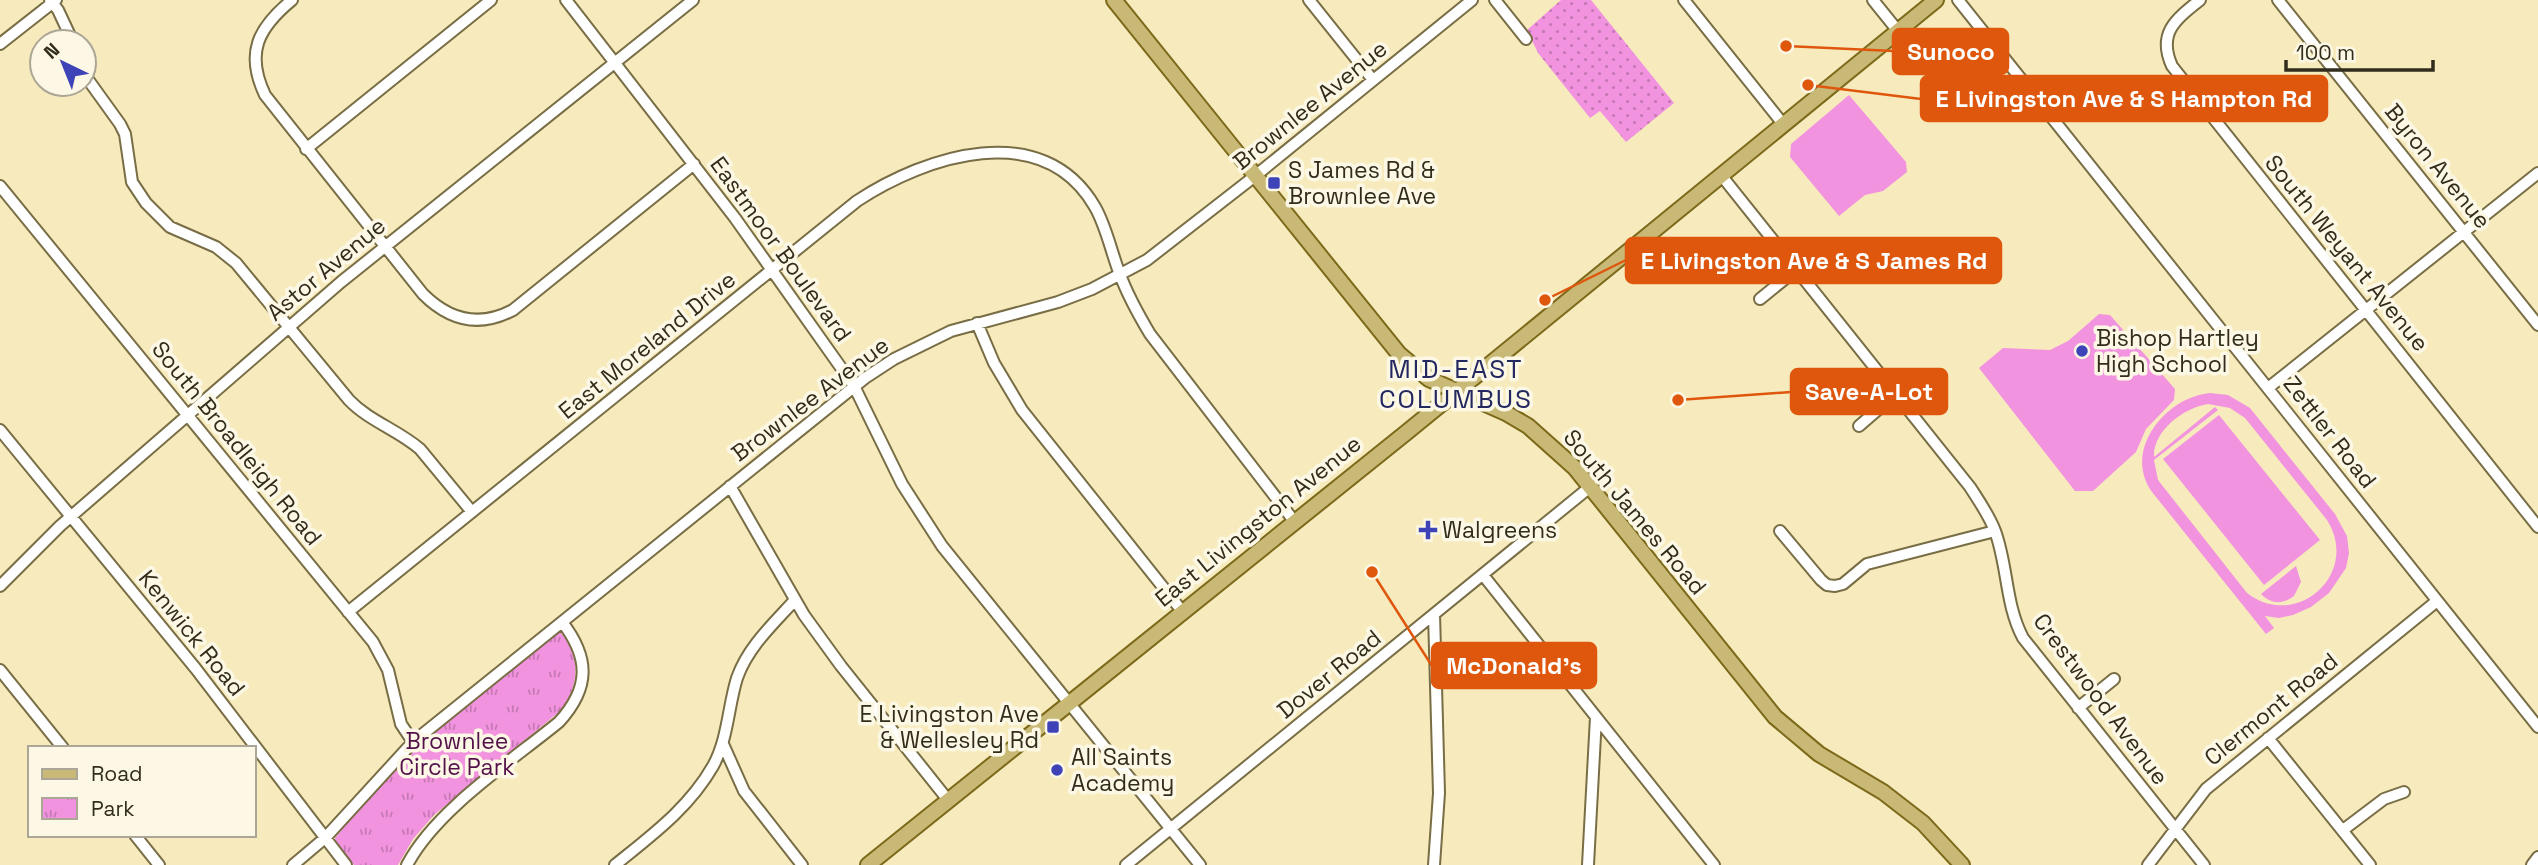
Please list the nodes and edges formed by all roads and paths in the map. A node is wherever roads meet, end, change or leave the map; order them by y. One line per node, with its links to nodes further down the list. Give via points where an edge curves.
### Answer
1 (292, 0): 24 (street, via 261,34 256,68 271,104)
2 (491, 0): 24 (street)
3 (566, 0): 20 (street, Eastmoor Boulevard)
4 (693, 0): 20 (street, Astor Avenue)
5 (1114, 0): 28 (main road, South James Road)
6 (1309, 0): 21 (street)
7 (1472, 0): 21 (street, Brownlee Avenue)
8 (1495, 0): 18 (street)
9 (1684, 0): 23 (street)
10 (1873, 0): 17 (street)
11 (1936, 0): 17 (main road, East Livingston Avenue)
12 (1958, 0): 41 (street, Zettler Road)
13 (2278, 0): 30 (street, Byron Avenue)
14 (53, 1): 16 (street); 19 (street)
15 (2199, 1): 36 (street, South Weyant Avenue, via 2178,18 2169,33 2166,45 2172,66)
16 (67, 28)
17 (1898, 31): 23 (main road, East Livingston Avenue)
18 (1526, 39)
19 (0, 44)
20 (615, 62): 25 (street, Eastmoor Boulevard); 31 (street, Astor Avenue)
21 (1373, 80): 28 (street, Brownlee Avenue)
22 (98, 93): 39 (street, via 125,134 132,182 146,204 170,227 226,254)
23 (1783, 124): 27 (main road, East Livingston Avenue)
24 (306, 149): 31 (street)
25 (694, 164): 31 (street, via 523,303 502,315 478,320 456,317 435,306); 33 (street, Eastmoor Boulevard)
26 (2538, 173): 30 (street)
27 (1721, 175): 32 (street, Crestwood Avenue); 42 (main road, East Livingston Avenue)
28 (1255, 176): 34 (street, Brownlee Avenue, via 1147,260); 42 (main road, South James Road, via 1399,354 1429,379)
29 (0, 186): 44 (street, South Broadleigh Road)
30 (2464, 233): 36 (street); 38 (street, Byron Avenue)
31 (385, 247): 39 (street, Astor Avenue)
32 (1797, 269): 35 (street); 43 (street, Crestwood Avenue)
33 (772, 270): 34 (street, East Moreland Drive, via 883,184 947,158 992,152 1041,161 1073,180 1099,215); 40 (street, Eastmoor Boulevard); 49 (street, East Moreland Drive)
34 (1120, 275): 37 (street, Brownlee Avenue, via 1058,302); 51 (street, East Moreland Drive, via 1150,334)
35 (1760, 299)
36 (2365, 311): 41 (street); 52 (street, South Weyant Avenue)
37 (977, 323): 40 (street, Brownlee Avenue, via 924,343); 59 (street, via 994,363 1029,420)
38 (2538, 325)
39 (288, 327): 44 (street, Astor Avenue); 49 (street, via 360,411 420,449)
40 (854, 386): 47 (street, Brownlee Avenue); 65 (street, Eastmoor Boulevard, via 902,484 942,546)
41 (2268, 388): 58 (street, Zettler Road)
42 (1457, 391): 48 (main road, South James Road, via 1528,426 1562,454); 51 (main road, East Livingston Avenue)
43 (1896, 394): 45 (street); 54 (street, Crestwood Avenue, via 1970,487)
44 (187, 415): 50 (street, Astor Avenue); 60 (street, South Broadleigh Road)
45 (1858, 426)
46 (0, 430): 50 (street, Kenwick Road)
47 (730, 486): 57 (street); 62 (street, Brownlee Avenue)
48 (1590, 487): 55 (street, Dover Road); 95 (main road, South James Road, via 1775,717 1819,754 1883,792 1923,823)
49 (472, 512): 60 (street, East Moreland Drive)
50 (71, 516): 56 (street, Astor Avenue); 73 (street, Kenwick Road)
51 (1294, 521): 59 (main road, East Livingston Avenue)
52 (2538, 527)
53 (1780, 531): 54 (street, via 1821,580 1835,586 1867,564)
54 (1995, 531): 66 (street, Crestwood Avenue, via 2015,623)
55 (1483, 575): 61 (street, Dover Road); 67 (street)
56 (0, 586)
57 (795, 600): 71 (street, via 744,661); 76 (street, via 841,666)
58 (2437, 601): 68 (street, Zettler Road); 69 (street, Clermont Road)
59 (1182, 611): 65 (main road, East Livingston Avenue)
60 (348, 612): 70 (street, South Broadleigh Road, via 373,642 388,670 401,724)
61 (1434, 614): 77 (street, Dover Road); 92 (street, via 1438,793)
62 (562, 622): 70 (street, Brownlee Avenue); 86 (street, via 583,662 579,695 571,709 444,815)
63 (0, 670): 72 (street)
64 (2114, 679): 66 (street)
65 (1068, 702): 76 (main road, East Livingston Avenue); 77 (street, Eastmoor Boulevard)
66 (2078, 708): 78 (street, Crestwood Avenue)
67 (1596, 717): 93 (street); 94 (street)
68 (2538, 727)
69 (2268, 737): 78 (street, Clermont Road, via 2206,789); 79 (street)
70 (413, 742): 81 (street, Brownlee Avenue)
71 (723, 744): 87 (street, via 684,806); 88 (street, via 744,791)
72 (61, 746)
73 (255, 746)
74 (256, 748): 81 (street, Kenwick Road)
75 (2404, 792): 79 (street, via 2384,799)
76 (948, 800): 89 (main road, East Livingston Avenue)
77 (1171, 829): 90 (street, Dover Road); 91 (street, Eastmoor Boulevard)
78 (2175, 830): 96 (street, Clermont Road); 97 (street, Crestwood Avenue)
79 (2343, 830): 98 (street)
80 (137, 837): 83 (street)
81 (326, 838): 84 (street, Brownlee Avenue); 85 (street, Kenwick Road)
82 (2538, 858): 99 (street)
83 (159, 865)
84 (293, 865)
85 (346, 865)
86 (407, 865)
87 (615, 865)
88 (802, 865)
89 (868, 865)
90 (1126, 865)
91 (1200, 865)
92 (1434, 865)
93 (1588, 865)
94 (1714, 865)
95 (1962, 865)
96 (2148, 865)
97 (2204, 865)
98 (2370, 865)
99 (2532, 865)

